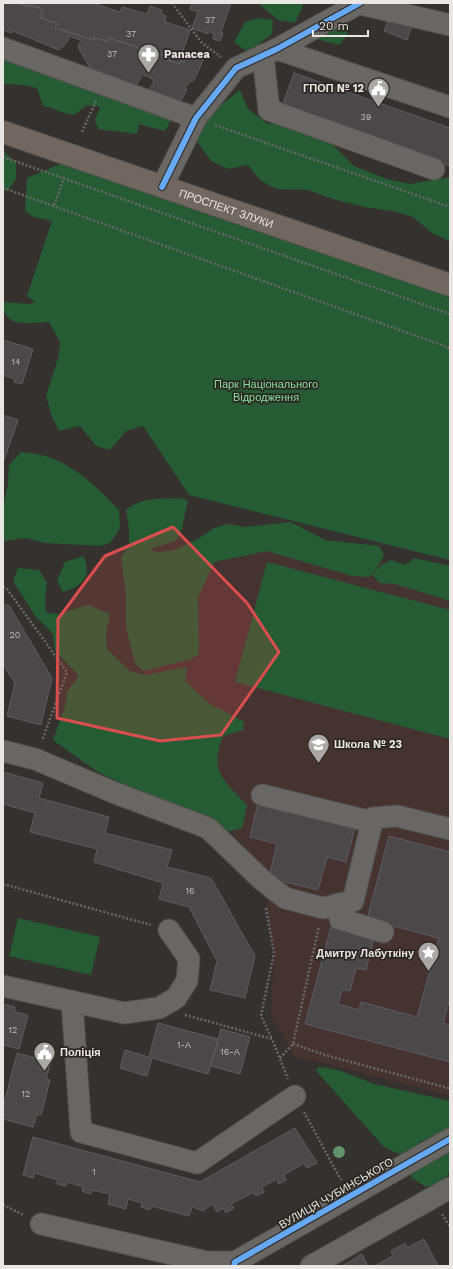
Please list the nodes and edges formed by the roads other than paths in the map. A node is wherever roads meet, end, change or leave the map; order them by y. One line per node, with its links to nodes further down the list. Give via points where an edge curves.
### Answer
1 (358, 3): 2 (street); 4 (street)
2 (450, 25)
3 (3, 48): 6 (street)
4 (270, 52): 5 (street); 6 (street, via 236,68); 8 (street, via 269,110)
5 (450, 107)
6 (196, 118): 9 (street)
7 (3, 132): 9 (main road, ПРОСПЕКТ ЗЛУКИ)
8 (434, 169)
9 (162, 187): 10 (main road, ПРОСПЕКТ ЗЛУКИ)
10 (450, 285)
11 (3, 751): 15 (street, via 35,759 208,828 261,879 285,898)
12 (262, 795): 13 (street)
13 (372, 822): 14 (street, via 373,818 397,816); 15 (street, via 353,901)
14 (450, 829)
15 (330, 906): 17 (street, via 340,919)
16 (169, 930): 19 (street, via 189,960 187,981 176,998 159,1008 124,1013)
17 (383, 932)
18 (3, 986): 19 (street)
19 (72, 1001): 20 (street, via 81,1132 197,1163)
20 (295, 1096)
21 (450, 1139): 24 (street, ВУЛИЦЯ ЧУБИНСЬКОГО)
22 (450, 1188): 25 (street)
23 (41, 1224): 24 (street, via 207,1262)
24 (235, 1264)
25 (311, 1266)

